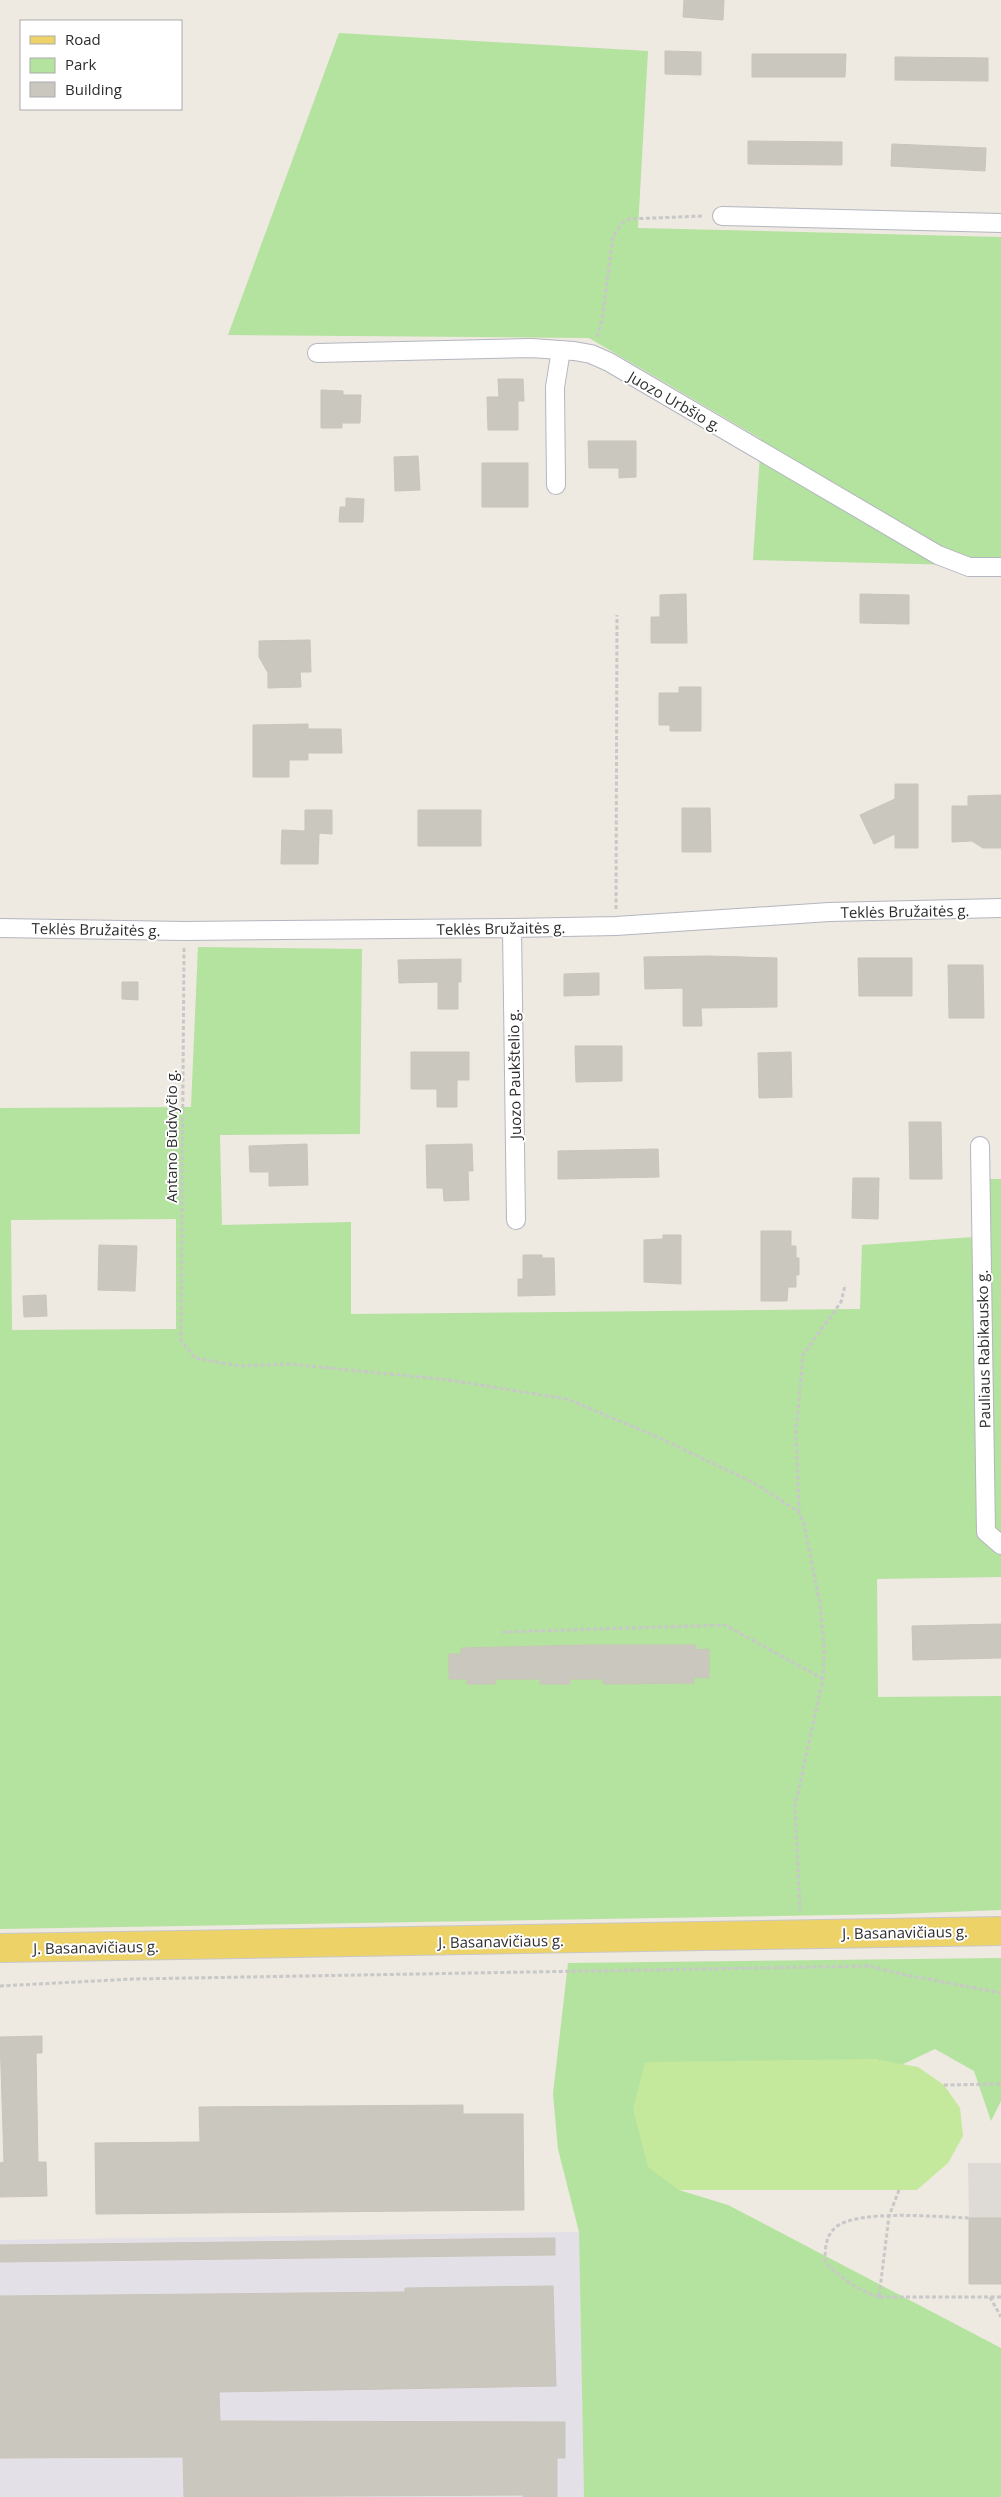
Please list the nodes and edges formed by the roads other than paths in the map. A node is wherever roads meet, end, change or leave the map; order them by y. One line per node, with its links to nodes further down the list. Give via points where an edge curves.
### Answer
1 (722, 216): 2 (street)
2 (1001, 223)
3 (562, 350): 4 (street, Juozo Urbšio g.); 5 (street, via 555,396); 6 (street, Juozo Urbšio g., via 591,354 609,362 938,555 970,567)
4 (317, 353)
5 (556, 485)
6 (1001, 567)
7 (1001, 908): 9 (street, Teklės Bružaitės g., via 829,912 616,926)
8 (0, 928): 9 (street, Teklės Bružaitės g., via 184,931)
9 (512, 928): 11 (street, Juozo Paukštelio g.)
10 (980, 1146): 12 (street, Pauliaus Rabikausko g., via 986,1532)
11 (516, 1220)
12 (1001, 1545)
13 (1001, 1931): 14 (main road, J. Basanavičiaus g.)
14 (0, 1948)

